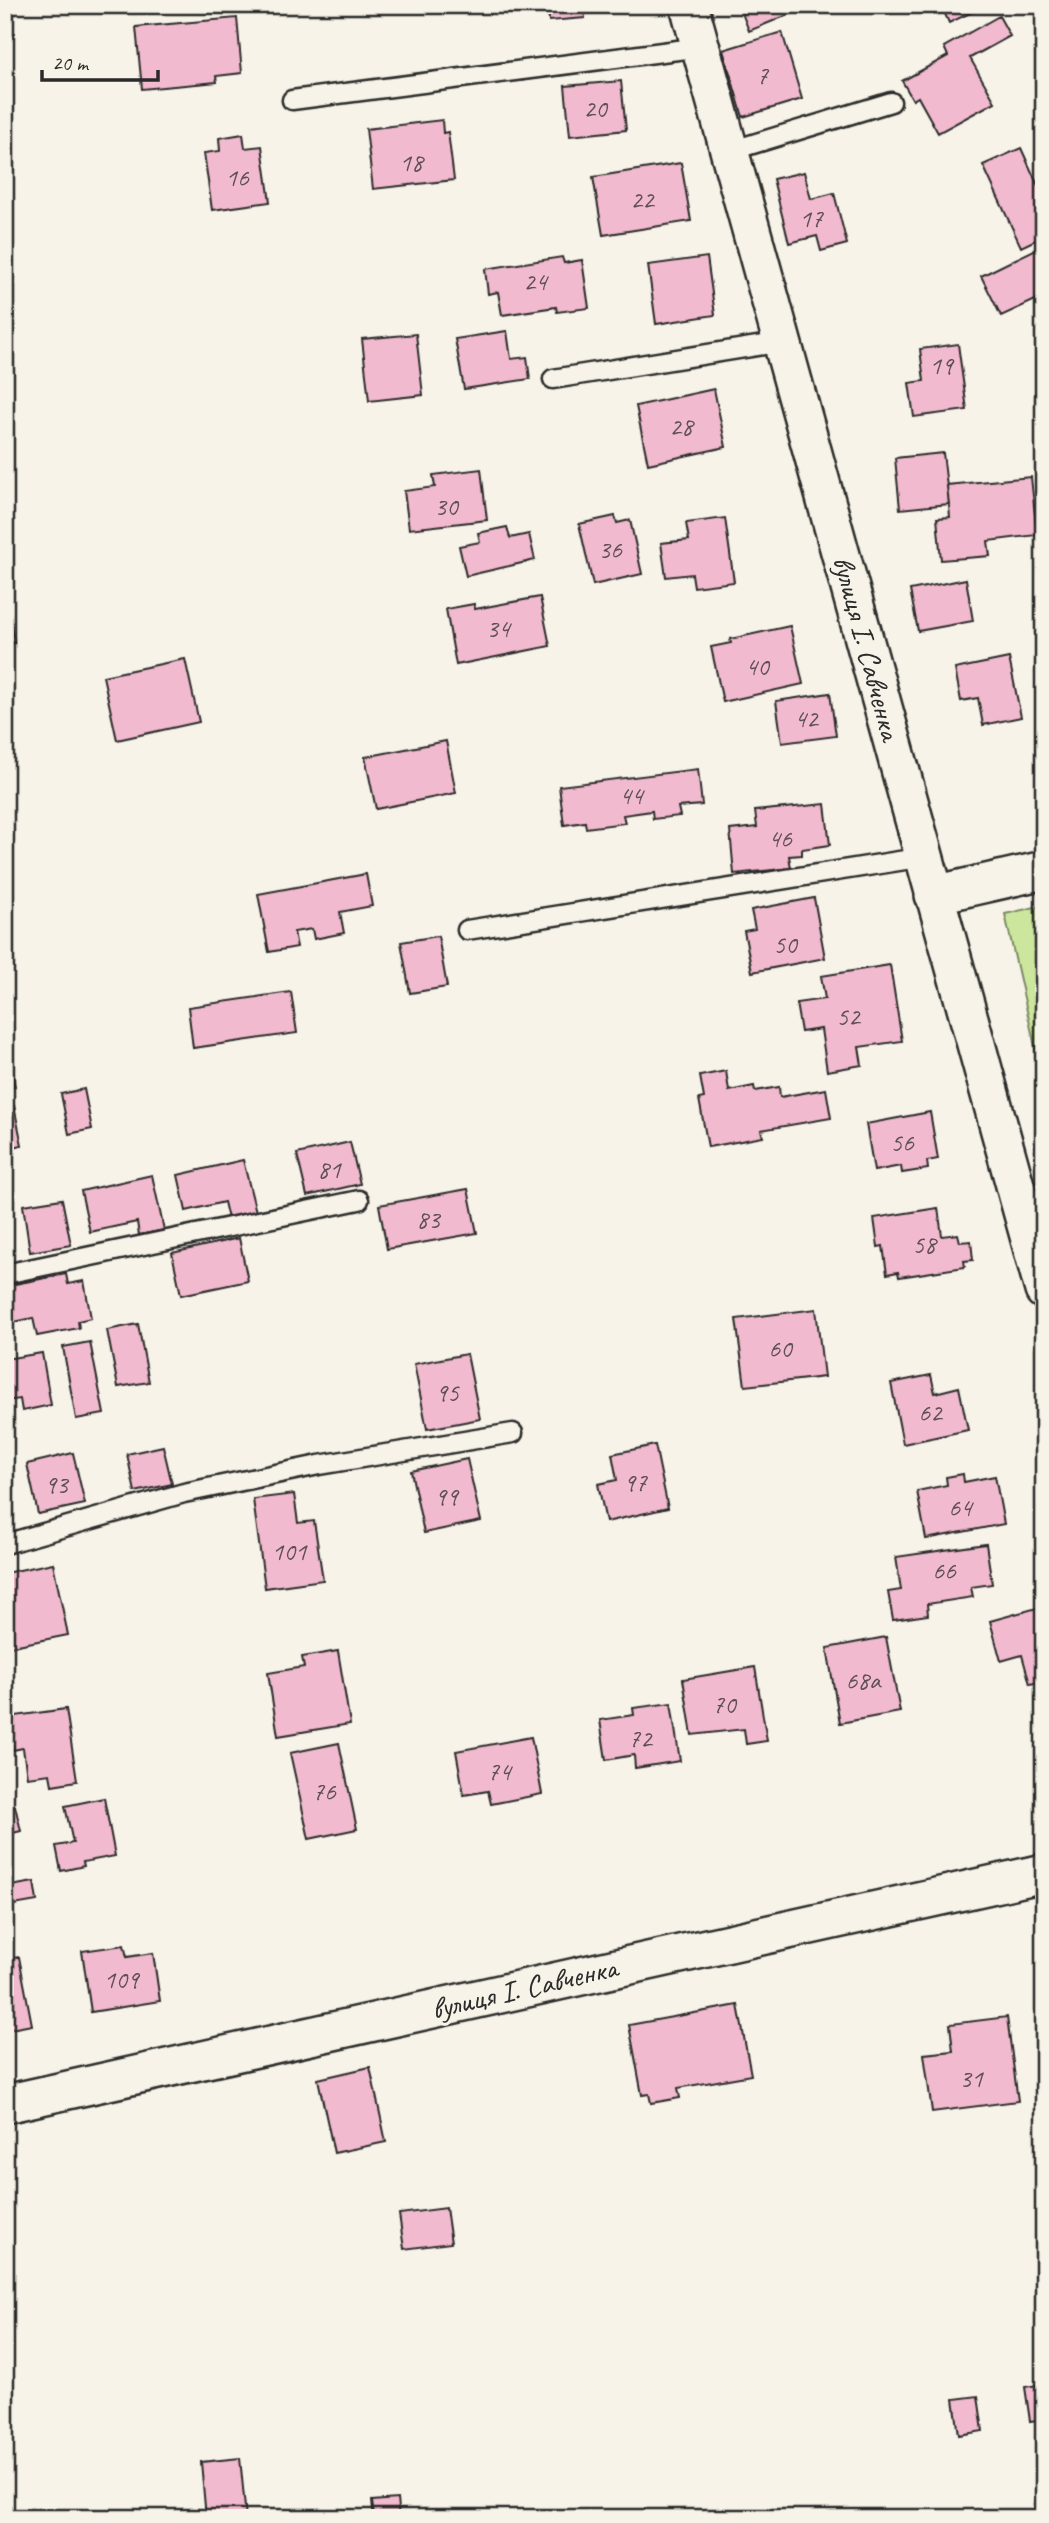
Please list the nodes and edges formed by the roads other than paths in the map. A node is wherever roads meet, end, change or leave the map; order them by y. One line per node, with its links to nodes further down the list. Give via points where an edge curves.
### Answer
1 (690, 5): 2 (street, вулиця І. Савченка)
2 (701, 47): 3 (lane); 5 (street, вулиця І. Савченка)
3 (292, 100)
4 (891, 102): 5 (lane)
5 (730, 152): 6 (street, вулиця І. Савченка)
6 (782, 342): 7 (lane); 8 (street, вулиця І. Савченка)
7 (552, 379)
8 (924, 857): 10 (street, вулиця І. Савченка); 11 (lane)
9 (1044, 870): 10 (street)
10 (934, 895): 14 (street, вулиця І. Савченка)
11 (467, 930)
12 (359, 1200): 13 (lane)
13 (5, 1274)
14 (1044, 1290)
15 (513, 1433): 16 (lane, via 184,1493)
16 (5, 1544)
17 (1044, 1873): 18 (street, вулиця І. Савченка)
18 (5, 2104)

